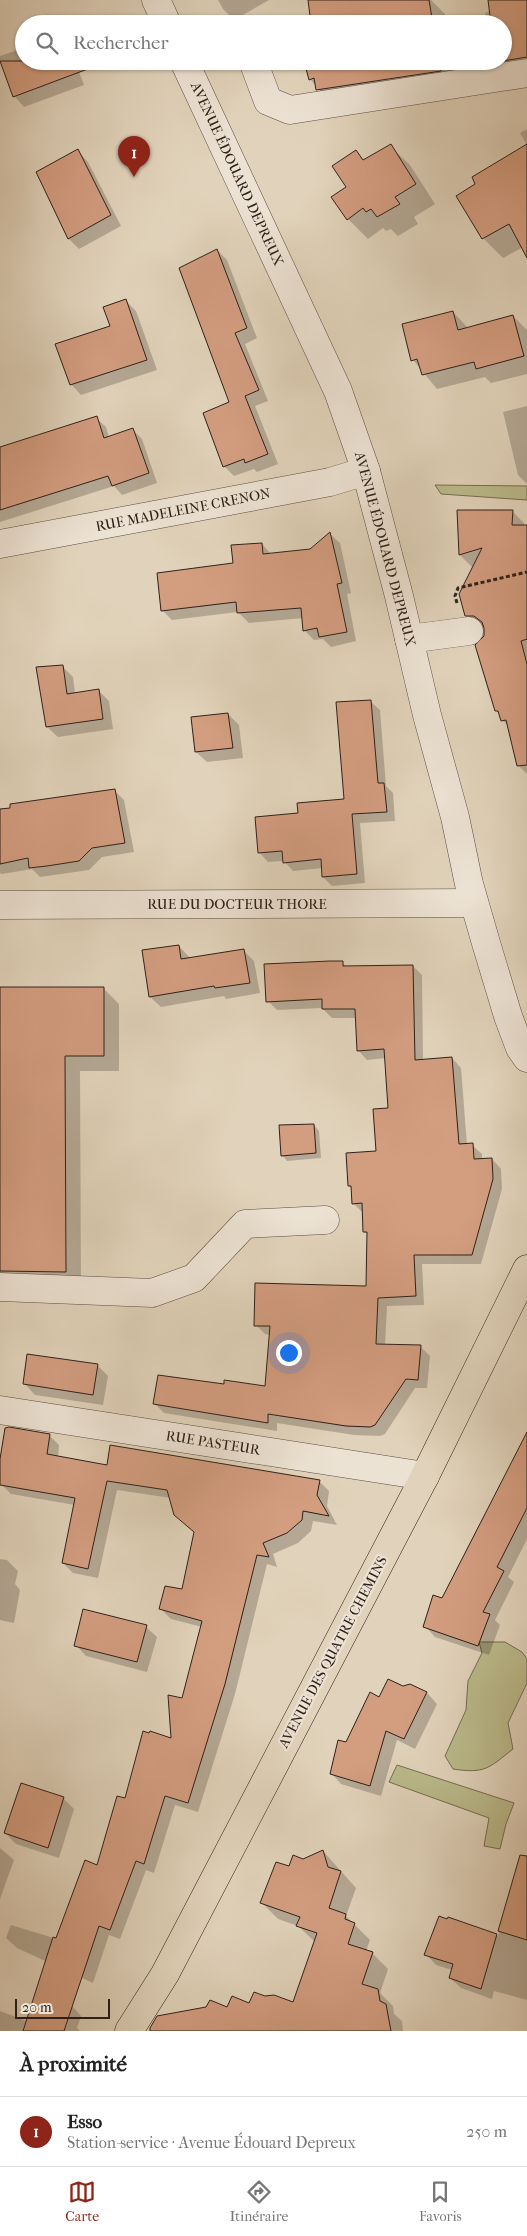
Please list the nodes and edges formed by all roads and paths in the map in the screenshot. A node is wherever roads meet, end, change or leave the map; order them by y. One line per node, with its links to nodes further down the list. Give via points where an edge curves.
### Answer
1 (156, 0): 2 (street)
2 (163, 15)
3 (188, 70): 6 (street, AVENUE ÉDOUARD DEPREUX, via 338,391)
4 (257, 70): 5 (street, via 268,101 290,110)
5 (527, 73)
6 (366, 472): 7 (street, RUE MADELEINE CRENON, via 330,482); 10 (street, AVENUE ÉDOUARD DEPREUX)
7 (0, 544)
8 (527, 572): 9 (path, via 458,588 455,596)
9 (466, 631): 10 (street)
10 (409, 638): 11 (street, AVENUE ÉDOUARD DEPREUX)
11 (474, 903): 12 (street, RUE DU DOCTEUR THORE); 13 (street, AVENUE ÉDOUARD DEPREUX, via 508,1016)
12 (0, 905)
13 (527, 1058)
14 (325, 1220): 16 (street, via 244,1224 194,1278 152,1293)
15 (527, 1268): 18 (main road, AVENUE DES QUATRE CHEMINS)
16 (0, 1288)
17 (0, 1410): 18 (street, RUE PASTEUR)
18 (425, 1476): 19 (main road, AVENUE DES QUATRE CHEMINS, via 165,1974)
19 (129, 2031)

